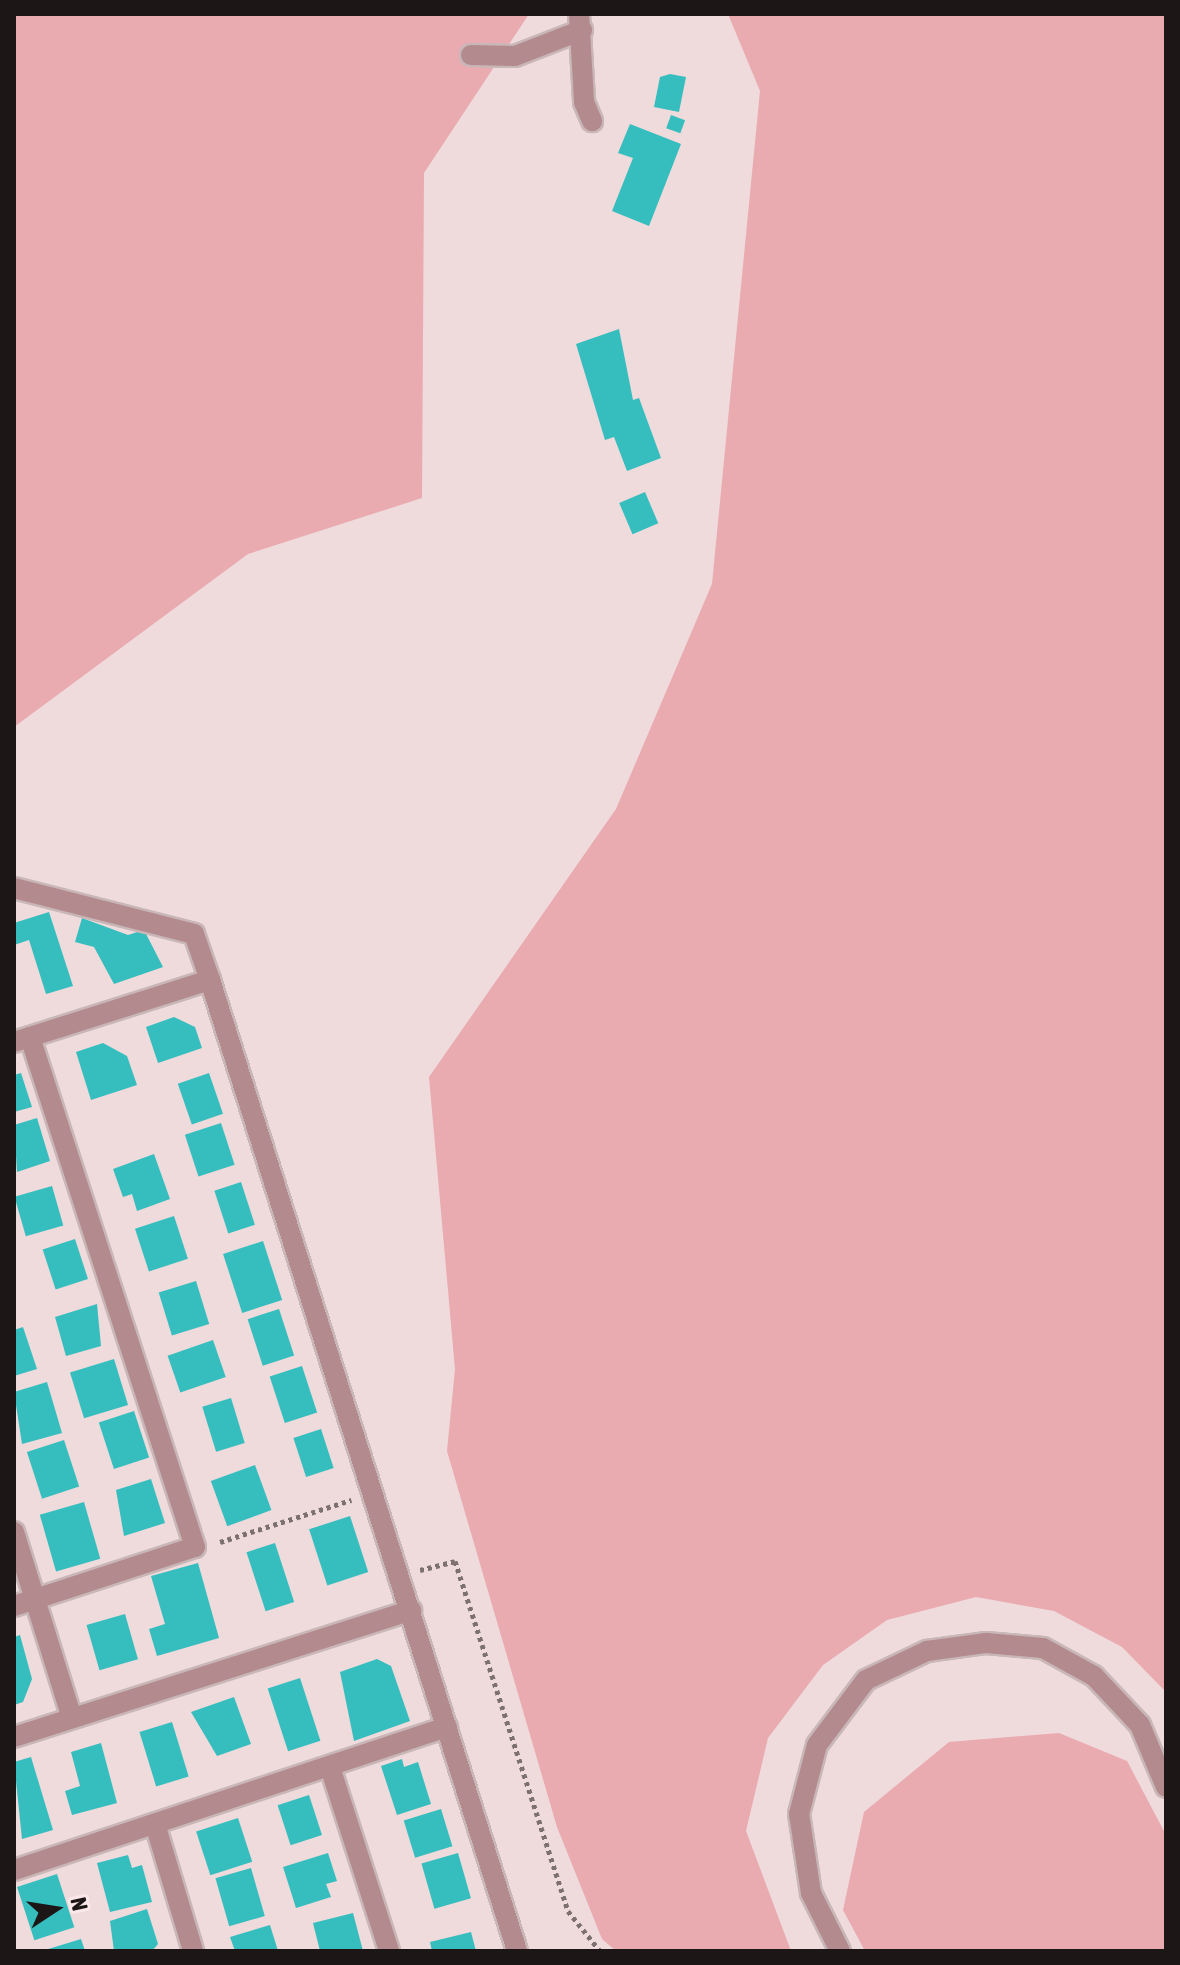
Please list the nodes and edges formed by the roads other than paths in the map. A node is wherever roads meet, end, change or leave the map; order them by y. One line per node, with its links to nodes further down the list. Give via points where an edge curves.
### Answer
1 (581, 22): 2 (street, via 515,56); 3 (street, via 584,102)
2 (471, 55)
3 (592, 121)
4 (14, 888): 5 (street, via 194,934)
5 (210, 980): 6 (street); 10 (street)
6 (22, 1039): 8 (street, via 195,1547)
7 (14, 1532): 8 (street)
8 (36, 1599): 9 (street); 11 (street)
9 (14, 1606)
10 (411, 1610): 11 (street); 12 (street)
11 (72, 1718): 13 (street)
12 (447, 1727): 14 (street); 20 (street)
13 (14, 1737)
14 (330, 1767): 16 (street); 19 (street)
15 (1166, 1787): 21 (street, via 1140,1725 1094,1676 1043,1648 986,1643 927,1651 866,1680 817,1745 799,1814 811,1893)
16 (155, 1824): 17 (street); 18 (street)
17 (14, 1870)
18 (193, 1951)
19 (389, 1951)
20 (517, 1951)
21 (840, 1951)

